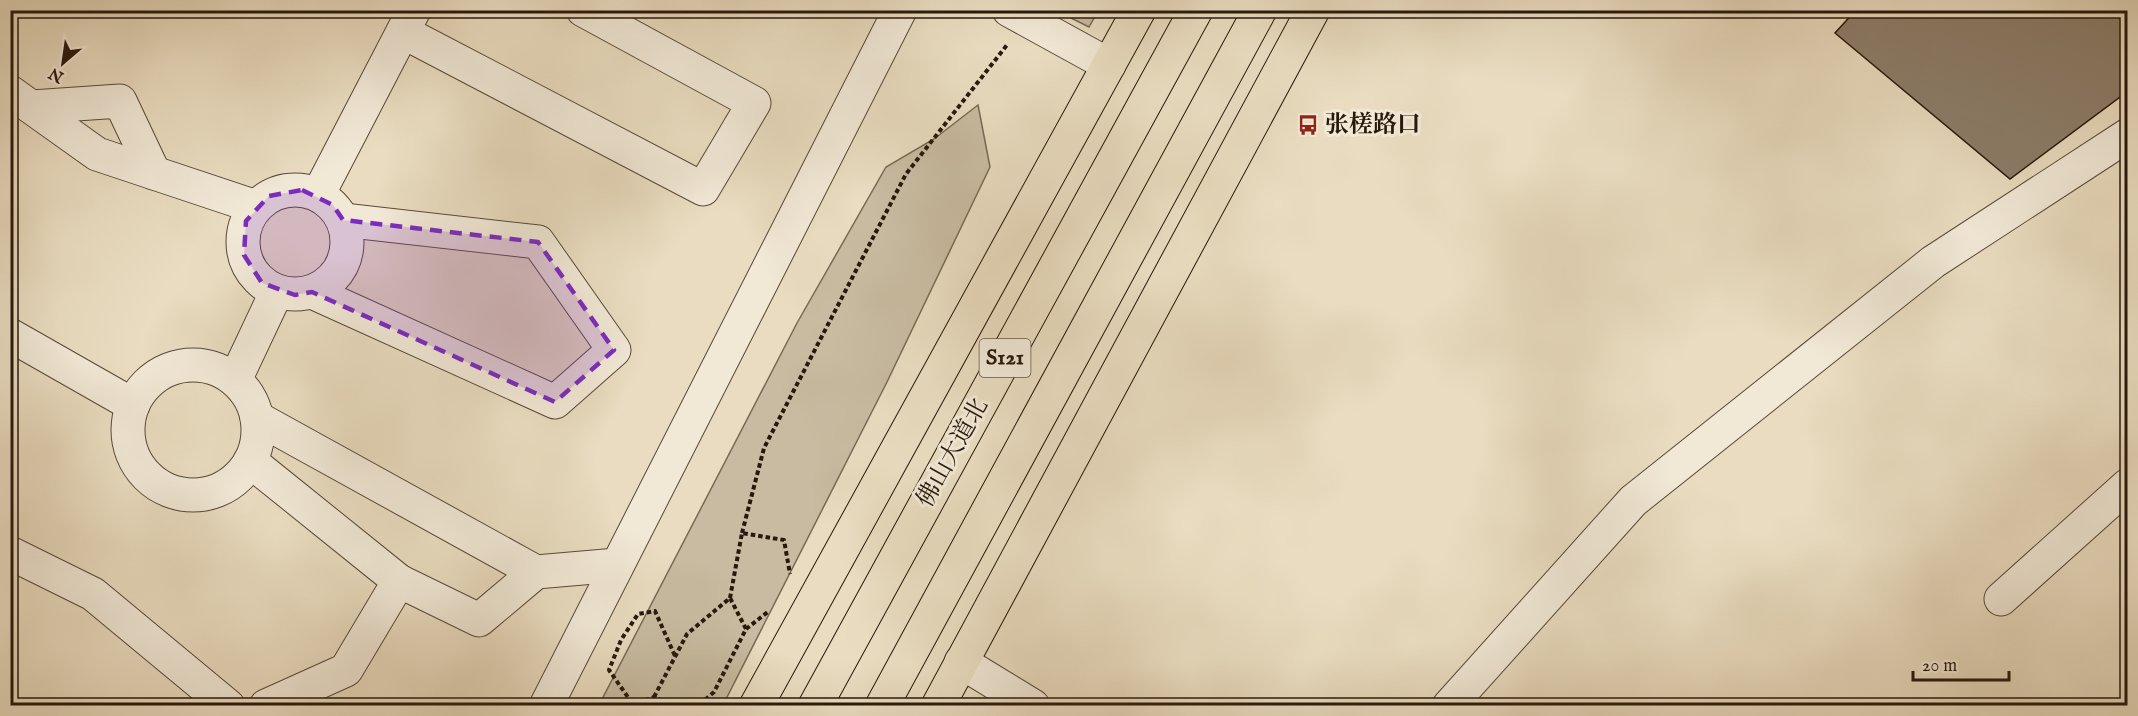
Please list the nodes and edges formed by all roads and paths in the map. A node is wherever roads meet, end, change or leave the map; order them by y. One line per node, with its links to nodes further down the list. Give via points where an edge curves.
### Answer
1 (583, 10): 8 (street, via 754,103 703,189)
2 (900, 10): 26 (street)
3 (1139, 10): 9 (main road)
4 (1196, 10): 44 (main road, 佛山大道北 / S121)
5 (1260, 10): 45 (main road, S121)
6 (1313, 10): 35 (main road)
7 (1018, 15): 9 (street); 24 (path, via 906,174 764,448)
8 (409, 21): 13 (street)
9 (1109, 65): 43 (main road)
10 (21, 100): 12 (street, via 97,154); 12 (street, via 120,101)
11 (2127, 135): 48 (street, via 1934,262 1633,501)
12 (154, 173): 14 (street)
13 (318, 195): 14 (street, via 285,190); 15 (street, via 333,205)
14 (255, 207): 16 (street, via 242,238 244,255 262,283)
15 (343, 220): 17 (street, via 347,254 328,284); 17 (street, via 538,242 614,350 555,402)
16 (277, 291): 17 (street, via 295,295); 19 (street)
17 (312, 292)
18 (10, 335): 20 (street)
19 (235, 380): 20 (street, via 198,365 177,366 143,387); 21 (street, via 249,397)
20 (133, 405): 22 (street, via 128,424 129,444 138,465 153,481 174,492 196,495 217,490 237,479)
21 (257, 418): 22 (street, via 258,440); 27 (street)
22 (250, 461): 28 (street)
23 (2127, 485): 31 (street)
24 (742, 533): 29 (path, via 784,540); 30 (path)
25 (10, 553): 38 (street, via 93,594)
26 (617, 565): 27 (street); 40 (street)
27 (536, 572): 28 (street, via 479,620)
28 (399, 581): 39 (street, via 346,670)
29 (792, 582)
30 (730, 598): 33 (path); 34 (path, via 687,634)
31 (2001, 599)
32 (777, 604): 33 (path)
33 (746, 629): 42 (path, via 714,692)
34 (675, 656): 36 (path); 37 (path, via 655,611 638,614 621,640 609,670)
35 (961, 662): 46 (main road); 47 (street)
36 (654, 697): 37 (path); 41 (path)
37 (631, 704)
38 (228, 705)
39 (266, 705)
40 (546, 705)
41 (676, 705)
42 (698, 705)
43 (756, 705)
44 (815, 705)
45 (882, 705)
46 (938, 705)
47 (1034, 705)
48 (1449, 705)

